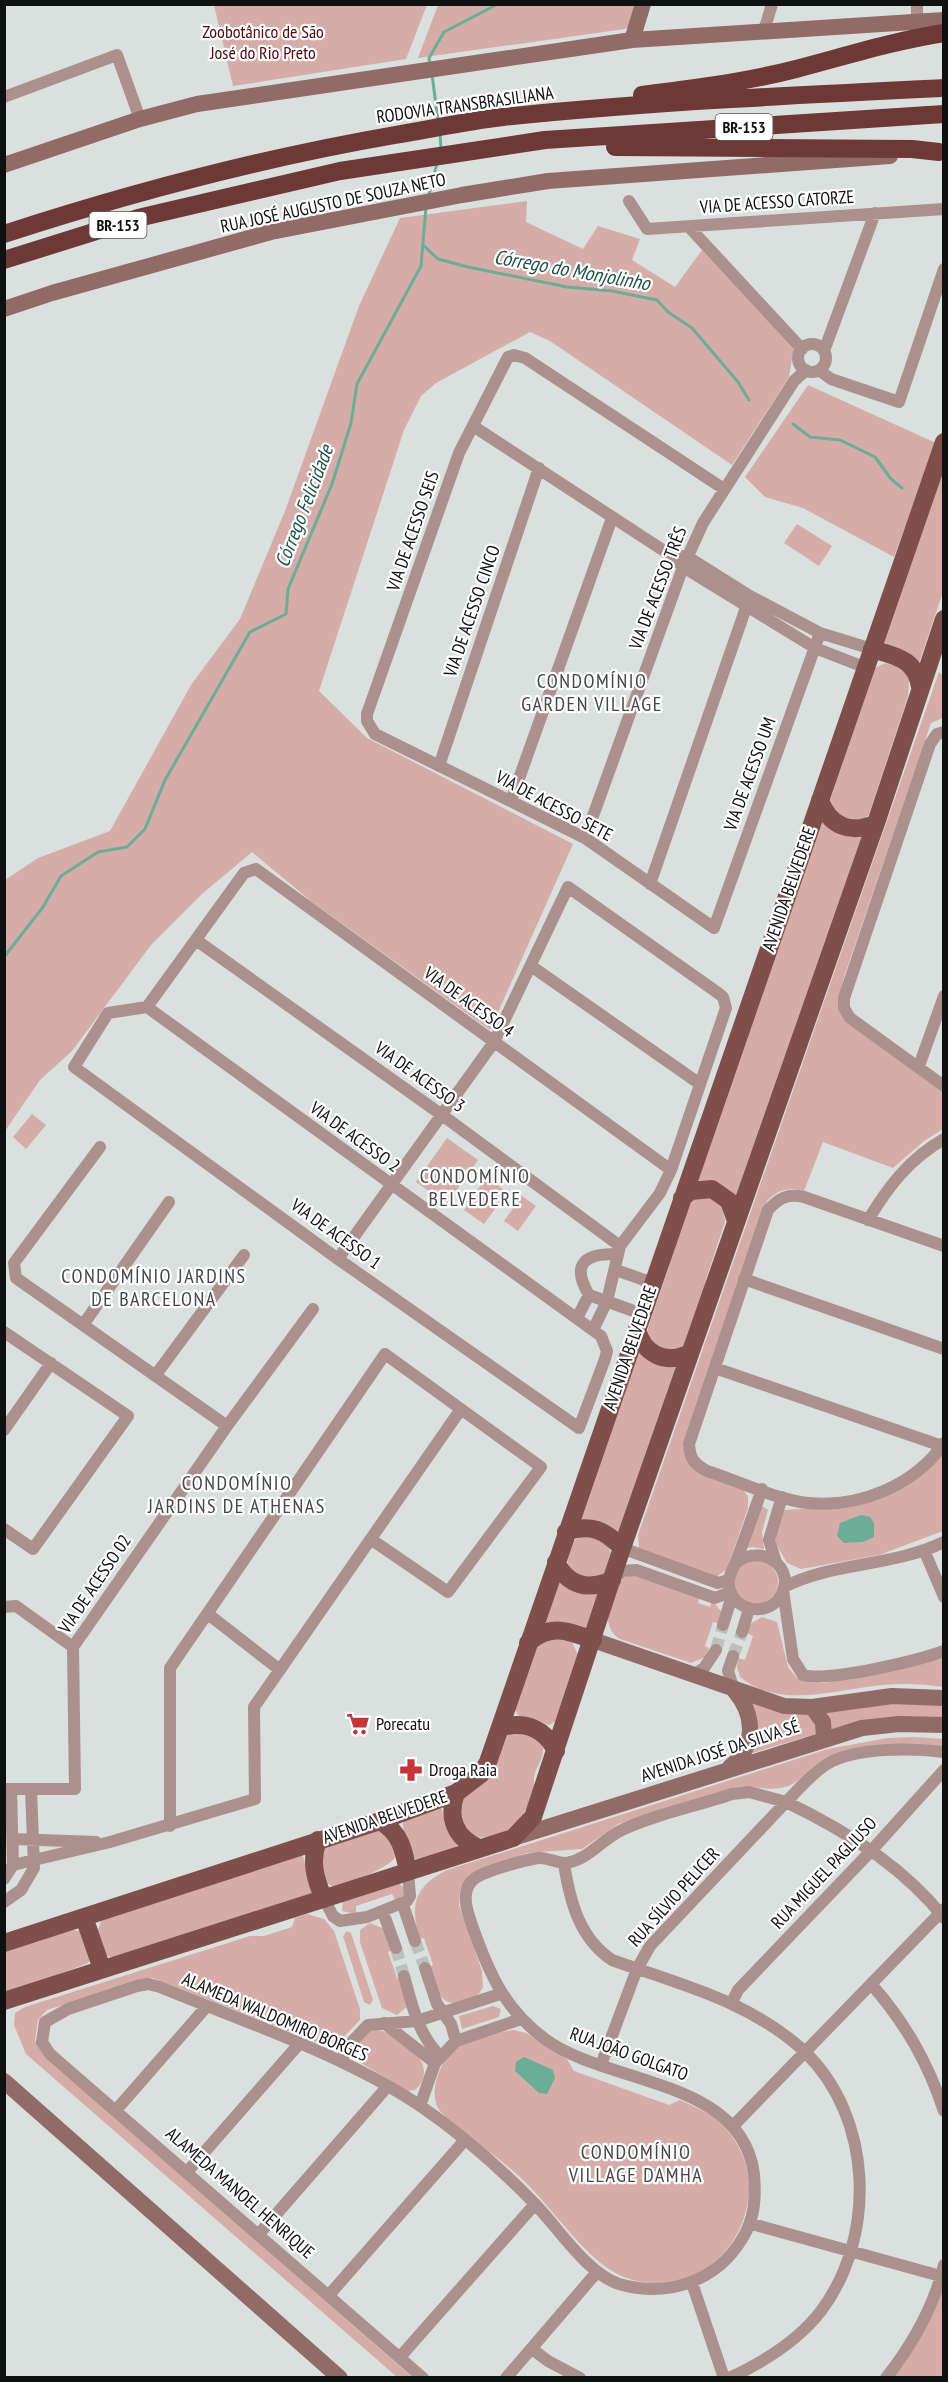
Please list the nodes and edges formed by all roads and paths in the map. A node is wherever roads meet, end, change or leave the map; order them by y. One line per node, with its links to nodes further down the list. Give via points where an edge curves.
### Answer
1 (643, 4): 7 (main road)
2 (772, 4): 5 (street)
3 (917, 12): 4 (main road); 5 (main road)
4 (944, 20)
5 (764, 31): 7 (main road)
6 (944, 33): 11 (highway, via 869,47 731,83 563,105)
7 (632, 40): 12 (main road, via 197,104)
8 (944, 88): 11 (highway, RODOVIA TRANSBRASILIANA / BR-153)
9 (4, 97): 12 (street, via 117,54)
10 (944, 114): 13 (highway, BR-153)
11 (532, 115): 20 (highway, RODOVIA TRANSBRASILIANA / BR-153, via 326,147 215,172)
12 (140, 119): 15 (main road)
13 (545, 140): 14 (highway, via 580,147); 21 (highway, BR-153, via 340,171 138,218)
14 (941, 152): 23 (main road, RUA JOSÉ AUGUSTO DE SOUZA NETO, via 548,181 462,195 271,232)
15 (4, 165)
16 (629, 201): 19 (street, VIA DE ACESSO CATORZE, via 647,229)
17 (944, 209): 18 (street, VIA DE ACESSO CATORZE)
18 (875, 213): 19 (street, VIA DE ACESSO CATORZE); 24 (street, via 830,334)
19 (689, 227): 24 (street, via 792,335)
20 (4, 234)
21 (4, 260)
22 (944, 269): 25 (street, via 899,402 831,379)
23 (4, 309)
24 (813, 348): 25 (street); 25 (street, via 799,356)
25 (812, 367): 29 (street, VIA DE ACESSO TRÊS, via 794,381)
26 (473, 426): 28 (street); 29 (street, VIA DE ACESSO SEIS, via 504,362 513,355 525,358); 41 (street, VIA DE ACESSO SEIS, via 459,453 367,714)
27 (944, 442): 37 (main road, AVENIDA BELVEDERE)
28 (539, 468): 30 (street); 43 (street, VIA DE ACESSO CINCO)
29 (724, 489): 31 (street, VIA DE ACESSO TRÊS)
30 (612, 518): 31 (street); 45 (street)
31 (685, 562): 32 (street); 47 (street, VIA DE ACESSO TRÊS)
32 (748, 601): 34 (street); 36 (street); 48 (street)
33 (944, 619): 40 (main road)
34 (820, 633): 35 (street); 36 (street, VIA DE ACESSO UM)
35 (850, 642): 37 (street); 38 (street)
36 (815, 648): 38 (street); 49 (street, VIA DE ACESSO UM)
37 (872, 649): 39 (main road, AVENIDA BELVEDERE); 40 (main road, via 907,661)
38 (844, 659): 39 (street)
39 (864, 667): 44 (main road, AVENIDA BELVEDERE)
40 (920, 687): 46 (main road)
41 (370, 728): 43 (street, VIA DE ACESSO SETE)
42 (944, 732): 55 (street, via 937,734 930,744 844,998 850,1018)
43 (439, 766): 45 (street, VIA DE ACESSO SETE)
44 (820, 800): 46 (main road, via 823,810 837,825 856,830); 63 (main road, AVENIDA BELVEDERE)
45 (511, 801): 47 (street, VIA DE ACESSO SETE)
46 (876, 823): 66 (main road)
47 (585, 838): 48 (street, VIA DE ACESSO SETE)
48 (650, 884): 49 (street, VIA DE ACESSO SETE)
49 (714, 928)
50 (196, 940): 53 (street); 54 (street, VIA DE ACESSO 4, via 244,873 256,869); 58 (street, VIA DE ACESSO 3)
51 (531, 966): 54 (street); 56 (street); 56 (street, via 568,887 726,1002)
52 (944, 996): 55 (street)
53 (147, 1007): 62 (street, VIA DE ACESSO 2); 70 (street, VIA DE ACESSO 1, via 108,1013 74,1066)
54 (494, 1042): 58 (street); 61 (street, VIA DE ACESSO 4)
55 (919, 1066): 57 (street)
56 (700, 1084): 61 (street)
57 (944, 1086)
58 (442, 1115): 62 (street); 68 (street, VIA DE ACESSO 3)
59 (944, 1139): 65 (street, via 906,1167)
60 (100, 1147): 79 (street, via 14,1263 13,1271 22,1282)
61 (671, 1170): 68 (street, via 660,1193)
62 (391, 1185): 70 (street); 77 (street, VIA DE ACESSO 2)
63 (682, 1198): 66 (main road, via 691,1191 712,1189 729,1201); 73 (main road, AVENIDA BELVEDERE)
64 (169, 1202): 79 (street)
65 (868, 1220): 67 (street); 72 (street, via 804,1197 785,1197 768,1209)
66 (736, 1221): 85 (main road)
67 (944, 1246)
68 (619, 1250): 71 (street); 74 (street, via 588,1257 581,1267 580,1280)
69 (244, 1254): 88 (street)
70 (338, 1259): 81 (street, VIA DE ACESSO 1, via 579,1428 607,1351)
71 (616, 1270): 73 (street); 75 (street)
72 (744, 1279): 83 (street); 87 (street)
73 (653, 1283): 78 (main road, AVENIDA BELVEDERE)
74 (589, 1295): 75 (street); 77 (street)
75 (607, 1301): 78 (street); 81 (street)
76 (313, 1309): 90 (street, VIA DE ACESSO 02)
77 (577, 1318): 81 (street, VIA DE ACESSO 2)
78 (640, 1322): 85 (main road, via 640,1341 647,1350 669,1359); 96 (main road, AVENIDA BELVEDERE)
79 (83, 1325): 88 (street)
80 (4, 1332): 86 (street)
81 (597, 1333)
82 (944, 1338): 83 (street)
83 (932, 1343): 84 (street)
84 (944, 1349)
85 (690, 1353): 99 (main road)
86 (51, 1363): 91 (street); 95 (street, via 128,1416 33,1549)
87 (715, 1368): 92 (street); 93 (street, via 689,1444 690,1456 707,1471)
88 (155, 1376): 90 (street)
89 (461, 1409): 97 (street); 97 (street, via 541,1467 448,1592); 112 (street, via 386,1354)
90 (226, 1426): 118 (street, VIA DE ACESSO 02)
91 (4, 1430)
92 (943, 1444): 94 (street, via 915,1474 862,1499 807,1503)
93 (762, 1489): 94 (street); 102 (street)
94 (782, 1497): 103 (street, via 769,1540)
95 (4, 1529)
96 (566, 1532): 99 (main road, via 591,1527 603,1531); 101 (main road, AVENIDA BELVEDERE)
97 (372, 1540): 120 (street)
98 (944, 1542): 100 (street)
99 (622, 1548): 105 (main road); 107 (street)
100 (924, 1550): 104 (street, via 886,1562); 108 (street)
101 (556, 1562): 105 (main road, via 561,1572 579,1585 601,1585); 117 (main road, AVENIDA BELVEDERE)
102 (736, 1563): 103 (street, via 760,1554); 107 (street)
103 (778, 1565): 104 (street, via 810,1574); 106 (street)
104 (830, 1572): 106 (street, via 799,1579)
105 (612, 1580): 107 (street, via 623,1571 636,1570 715,1598); 116 (main road)
106 (783, 1588): 110 (street); 115 (street)
107 (731, 1589): 111 (street); 113 (street)
108 (944, 1597)
109 (4, 1607): 118 (street, via 16,1606)
110 (768, 1607): 111 (street); 115 (street)
111 (749, 1609): 114 (street)
112 (208, 1614): 120 (street); 137 (street, via 170,1668)
113 (723, 1625)
114 (742, 1632)
115 (788, 1632): 119 (street, via 793,1659 803,1675 823,1677)
116 (592, 1640): 117 (main road, via 563,1630 550,1630); 121 (main road, AVENIDA JOSÉ DA SILVA SÉ); 128 (main road)
117 (528, 1643): 126 (main road, AVENIDA BELVEDERE)
118 (73, 1647): 133 (street, VIA DE ACESSO 02, via 75,1789)
119 (944, 1651)
120 (280, 1670): 137 (street, via 254,1707 255,1799)
121 (692, 1676): 122 (main road, AVENIDA JOSÉ DA SILVA SÉ); 122 (street, via 704,1668 716,1650 722,1660 733,1656 728,1671)
122 (734, 1690): 124 (main road, AVENIDA JOSÉ DA SILVA SÉ, via 784,1706); 130 (main road, via 750,1716 751,1732 743,1753)
123 (944, 1698): 124 (main road, AVENIDA JOSÉ DA SILVA SÉ, via 892,1696)
124 (812, 1707): 127 (main road, via 823,1722)
125 (944, 1725): 127 (main road, AVENIDA JOSÉ DA SILVA SÉ, via 875,1726)
126 (502, 1727): 128 (main road, via 530,1726 546,1735); 134 (main road, AVENIDA BELVEDERE, via 480,1774)
127 (824, 1738): 130 (main road, AVENIDA JOSÉ DA SILVA SÉ)
128 (556, 1751): 139 (main road, via 533,1816)
129 (944, 1752): 135 (street, RUA SÍLVIO PELICER, via 898,1750 858,1754 830,1762)
130 (727, 1769): 139 (main road, AVENIDA JOSÉ DA SILVA SÉ)
131 (944, 1770): 144 (street, RUA MIGUEL PAGLIUSO)
132 (8, 1789): 133 (street); 140 (street)
133 (31, 1789): 138 (street)
134 (456, 1792): 136 (main road, AVENIDA BELVEDERE); 143 (main road, via 454,1826 460,1836)
135 (786, 1802): 144 (street); 146 (street, via 749,1792 732,1794 619,1832 594,1851); 161 (street, RUA SÍLVIO PELICER, via 650,1946)
136 (380, 1821): 141 (main road, AVENIDA BELVEDERE); 148 (main road, via 398,1836)
137 (170, 1826): 142 (street)
138 (33, 1838): 140 (street); 142 (street); 145 (street)
139 (513, 1838): 143 (main road)
140 (13, 1839): 147 (street)
141 (318, 1840): 150 (main road, via 312,1854); 155 (main road, AVENIDA BELVEDERE)
142 (110, 1842): 145 (street)
143 (479, 1848): 148 (main road)
144 (871, 1851): 154 (street); 166 (street, RUA MIGUEL PAGLIUSO, via 738,1990)
145 (34, 1862): 147 (street); 151 (street, via 21,1890)
146 (564, 1864): 161 (street, via 572,1903 596,1949); 164 (street, RUA JOÃO GOLGATO, via 537,1858 485,1874 468,1887 467,1910)
147 (14, 1865): 149 (street)
148 (408, 1872): 150 (main road); 152 (street, via 410,1896)
149 (4, 1879)
150 (324, 1899): 153 (street, via 340,1921 350,1922); 160 (main road)
151 (4, 1902)
152 (403, 1905): 153 (street); 156 (street)
153 (383, 1912): 158 (street)
154 (942, 1913): 163 (street)
155 (84, 1917): 157 (main road, AVENIDA BELVEDERE); 160 (main road)
156 (415, 1941)
157 (4, 1943)
158 (396, 1948)
159 (425, 1968): 168 (street)
160 (102, 1969): 165 (main road)
161 (637, 1969): 166 (street); 178 (street, RUA SÍLVIO PELICER)
162 (404, 1976): 170 (street)
163 (872, 1985): 175 (street); 183 (street, via 916,2043)
164 (500, 1994): 168 (street); 169 (street, RUA JOÃO GOLGATO)
165 (4, 2001)
166 (732, 2002): 175 (street, via 777,2028)
167 (207, 2006): 172 (street, ALAMEDA WALDOMIRO BORGES, via 148,1984 53,2015); 174 (street, ALAMEDA WALDOMIRO BORGES); 182 (street)
168 (444, 2013): 170 (street); 173 (street)
169 (520, 2019): 173 (street); 178 (street, RUA JOÃO GOLGATO, via 568,2054)
170 (417, 2021): 171 (street); 176 (street)
171 (384, 2023): 176 (street); 177 (street, via 359,2031)
172 (42, 2032): 182 (street, ALAMEDA MANOEL HENRIQUE, via 42,2042 50,2054)
173 (456, 2040): 176 (street)
174 (298, 2044): 177 (street, ALAMEDA WALDOMIRO BORGES); 186 (street)
175 (805, 2052): 184 (street); 190 (street, via 825,2077 853,2135 860,2196)
176 (438, 2059): 181 (street)
177 (341, 2061): 180 (street, ALAMEDA WALDOMIRO BORGES)
178 (602, 2066): 184 (street, RUA JOÃO GOLGATO, via 692,2097)
179 (4, 2081): 197 (main road)
180 (387, 2087): 181 (street, ALAMEDA WALDOMIRO BORGES); 189 (street)
181 (420, 2106): 185 (street, ALAMEDA WALDOMIRO BORGES)
182 (117, 2109): 186 (street, ALAMEDA MANOEL HENRIQUE)
183 (944, 2111)
184 (733, 2126): 188 (street, RUA JOÃO GOLGATO, via 753,2168 756,2195)
185 (464, 2141): 187 (street, ALAMEDA WALDOMIRO BORGES); 194 (street)
186 (188, 2172): 189 (street, ALAMEDA MANOEL HENRIQUE)
187 (535, 2204): 191 (street, ALAMEDA WALDOMIRO BORGES); 196 (street)
188 (752, 2224): 190 (street); 193 (street, ALAMEDA WALDOMIRO BORGES, via 724,2262)
189 (259, 2234): 194 (street, ALAMEDA MANOEL HENRIQUE)
190 (851, 2251): 192 (street); 202 (street, via 837,2285 800,2334 775,2354)
191 (597, 2272): 193 (street, ALAMEDA WALDOMIRO BORGES, via 615,2283 636,2288 675,2288); 195 (street)
192 (943, 2273): 203 (street, via 912,2341)
193 (692, 2283): 201 (street)
194 (329, 2295): 196 (street, ALAMEDA MANOEL HENRIQUE)
195 (532, 2349): 199 (street); 200 (street)
196 (400, 2357): 198 (street, ALAMEDA MANOEL HENRIQUE)
197 (340, 2378)
198 (423, 2378)
199 (506, 2378)
200 (580, 2378)
201 (724, 2378)
202 (729, 2378)
203 (886, 2378)

